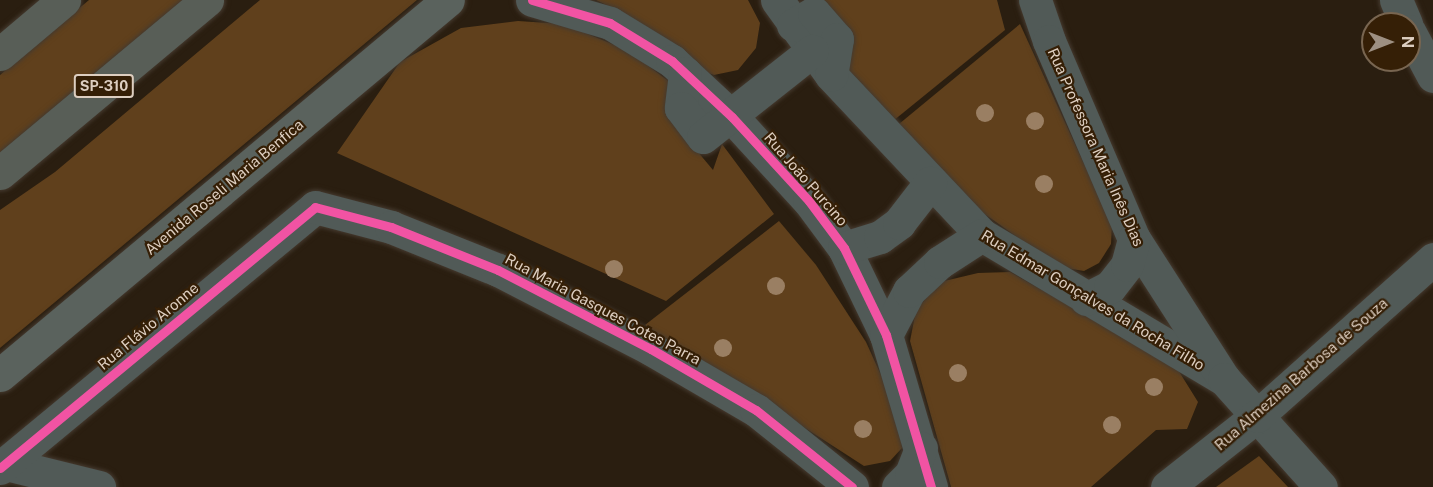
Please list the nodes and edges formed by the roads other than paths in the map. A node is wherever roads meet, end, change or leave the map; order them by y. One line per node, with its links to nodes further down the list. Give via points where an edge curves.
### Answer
1 (64, 0): 7 (highway)
2 (207, 0): 12 (highway, SP-310)
3 (448, 0): 21 (main road, Avenida Roseli Maria Benfica)
4 (532, 0): 11 (street, Rua João Purcino, via 610,23 685,73)
5 (1035, 0): 16 (street, Rua Professora Maria Inês Dias)
6 (785, 13): 9 (street, via 814,13 837,39)
7 (0, 54)
8 (1421, 54): 10 (street)
9 (822, 63): 11 (street); 13 (street, Rua Edmar Gonçalves da Rocha Filho)
10 (1433, 76)
11 (732, 117): 17 (street, Rua João Purcino, via 809,201)
12 (0, 173)
13 (930, 183): 15 (street, Rua Edmar Gonçalves da Rocha Filho); 17 (street, via 899,223 880,237)
14 (315, 207): 25 (street, Rua Flávio Aronne); 27 (street, Rua Maria Gasques Cotes Parra, via 391,227 498,270 651,349 756,410)
15 (982, 235): 19 (street, Rua Edmar Gonçalves da Rocha Filho); 20 (street, via 940,262 909,291)
16 (1134, 239): 19 (street, via 1127,265 1110,287); 22 (street, Rua Professora Maria Inês Dias)
17 (844, 248): 20 (street, Rua João Purcino)
18 (1433, 259): 23 (street, Rua Almezina Barbosa de Souza)
19 (1086, 299): 22 (street, Rua Edmar Gonçalves da Rocha Filho)
20 (886, 334): 24 (street, Rua João Purcino)
21 (0, 375)
22 (1224, 379): 23 (street, Rua Professora Maria Inês Dias)
23 (1257, 416): 30 (street, Rua Almezina Barbosa de Souza); 31 (street, Rua Professora Maria Inês Dias)
24 (921, 448): 28 (street, via 911,474); 29 (street, Rua João Purcino)
25 (3, 466): 26 (street)
26 (99, 487)
27 (852, 487)
28 (898, 487)
29 (931, 487)
30 (1167, 487)
31 (1321, 487)

